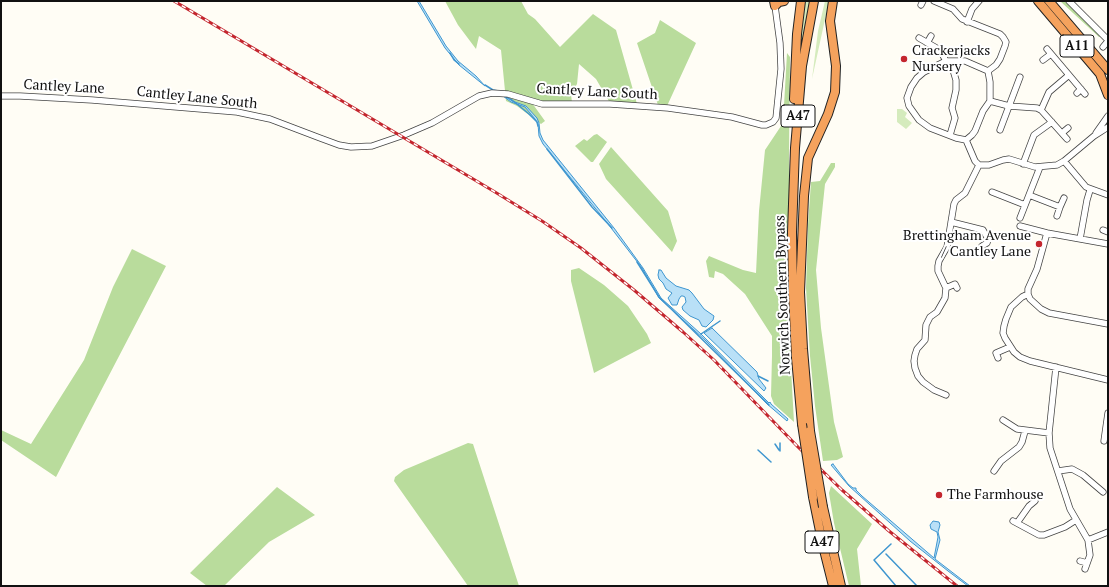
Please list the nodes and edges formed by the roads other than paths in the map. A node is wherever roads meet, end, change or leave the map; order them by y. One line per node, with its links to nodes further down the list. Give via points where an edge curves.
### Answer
1 (784, 1): 10 (highway)
2 (801, 1): 56 (highway, A47, via 796,34)
3 (814, 1): 56 (highway, Norwich Southern Bypass / A47, via 802,66 795,148)
4 (833, 1): 84 (highway, A47, bridge, via 830,21 836,66 835,92 808,158 800,292 810,431 823,508)
5 (934, 1): 11 (street, via 953,9)
6 (979, 1): 11 (street, via 972,9)
7 (1038, 1): 25 (highway, A11, via 1100,74)
8 (1049, 1): 20 (highway, A11)
9 (1069, 1): 14 (street)
10 (774, 3): 28 (street, Cantley Lane South, via 781,69 778,112 770,124 762,125 732,117 668,108 610,104 542,104 508,94 492,93 479,96 432,123 404,135 362,147 339,145 256,115)
11 (967, 22): 21 (street, via 1000,34 1005,39 1000,59)
12 (931, 36): 15 (street)
13 (919, 38): 15 (street)
14 (1108, 40): 16 (street)
15 (927, 43): 18 (street, via 940,50)
16 (1103, 47)
17 (1043, 60): 22 (street, via 1049,52)
18 (946, 61): 19 (street); 37 (street, via 916,78 907,98 909,106 923,123)
19 (954, 61): 21 (street, via 965,62); 37 (street, via 952,70 956,90 952,108 955,118)
20 (1108, 70)
21 (988, 71): 27 (street)
22 (1069, 75): 24 (street); 30 (street, via 1050,92)
23 (1020, 77): 29 (street)
24 (1081, 92)
25 (1108, 95)
26 (1, 96): 28 (street, Cantley Lane)
27 (990, 101): 29 (street); 40 (street, via 975,131)
28 (126, 103)
29 (1009, 106): 30 (street); 35 (street)
30 (1041, 110): 32 (street)
31 (1108, 116): 38 (street)
32 (1052, 122): 36 (street); 42 (street, via 1034,136)
33 (1108, 127): 38 (street)
34 (1068, 128): 36 (street)
35 (1000, 130)
36 (1062, 133): 39 (street)
37 (950, 135): 40 (street)
38 (1094, 136): 41 (street)
39 (1067, 139)
40 (966, 140): 43 (street)
41 (1064, 161): 44 (street, via 1057,165); 45 (street)
42 (1023, 164): 43 (street, via 1003,160 989,165); 44 (street)
43 (979, 165): 54 (street, via 965,193 954,204)
44 (1040, 167): 47 (street)
45 (1090, 190): 48 (street); 58 (street)
46 (992, 192): 50 (street)
47 (1029, 195): 50 (street); 51 (street)
48 (1108, 195)
49 (1064, 198): 51 (street)
50 (1025, 205): 53 (street)
51 (1060, 207): 52 (street)
52 (1057, 216)
53 (1020, 218)
54 (951, 222): 60 (street, via 983,230 988,240); 62 (street, via 947,247 938,266)
55 (1020, 226): 57 (street)
56 (792, 232): 83 (highway, Norwich Southern Bypass / A47, bridge, via 796,358 802,424 813,497)
57 (1047, 233): 58 (street); 63 (street)
58 (1080, 239): 59 (street)
59 (1108, 244)
60 (982, 246)
61 (956, 285): 62 (street)
62 (946, 288): 69 (street, via 945,298 926,325 925,340 917,349 914,361 918,376 923,382)
63 (1028, 294): 64 (street, via 1040,309); 65 (street, via 1011,307 1006,319 1003,333)
64 (1108, 324)
65 (1010, 347): 66 (street); 67 (street, via 1020,357)
66 (996, 353)
67 (1056, 367): 68 (street); 73 (street)
68 (1108, 380)
69 (946, 395)
70 (1108, 413): 74 (street)
71 (1007, 421): 72 (street, via 1017,429)
72 (1026, 431): 73 (street); 75 (street, via 1019,447)
73 (1049, 433): 76 (street, via 1050,448)
74 (1104, 440)
75 (995, 468)
76 (1058, 471): 77 (street, via 1072,469); 79 (street)
77 (1102, 489)
78 (1032, 501): 79 (street, via 1015,522 1039,535 1065,527)
79 (1076, 520): 81 (street)
80 (1108, 532): 81 (street)
81 (1088, 540): 82 (street, via 1090,555 1086,566)
82 (1080, 561)
83 (833, 586)
84 (841, 586)

